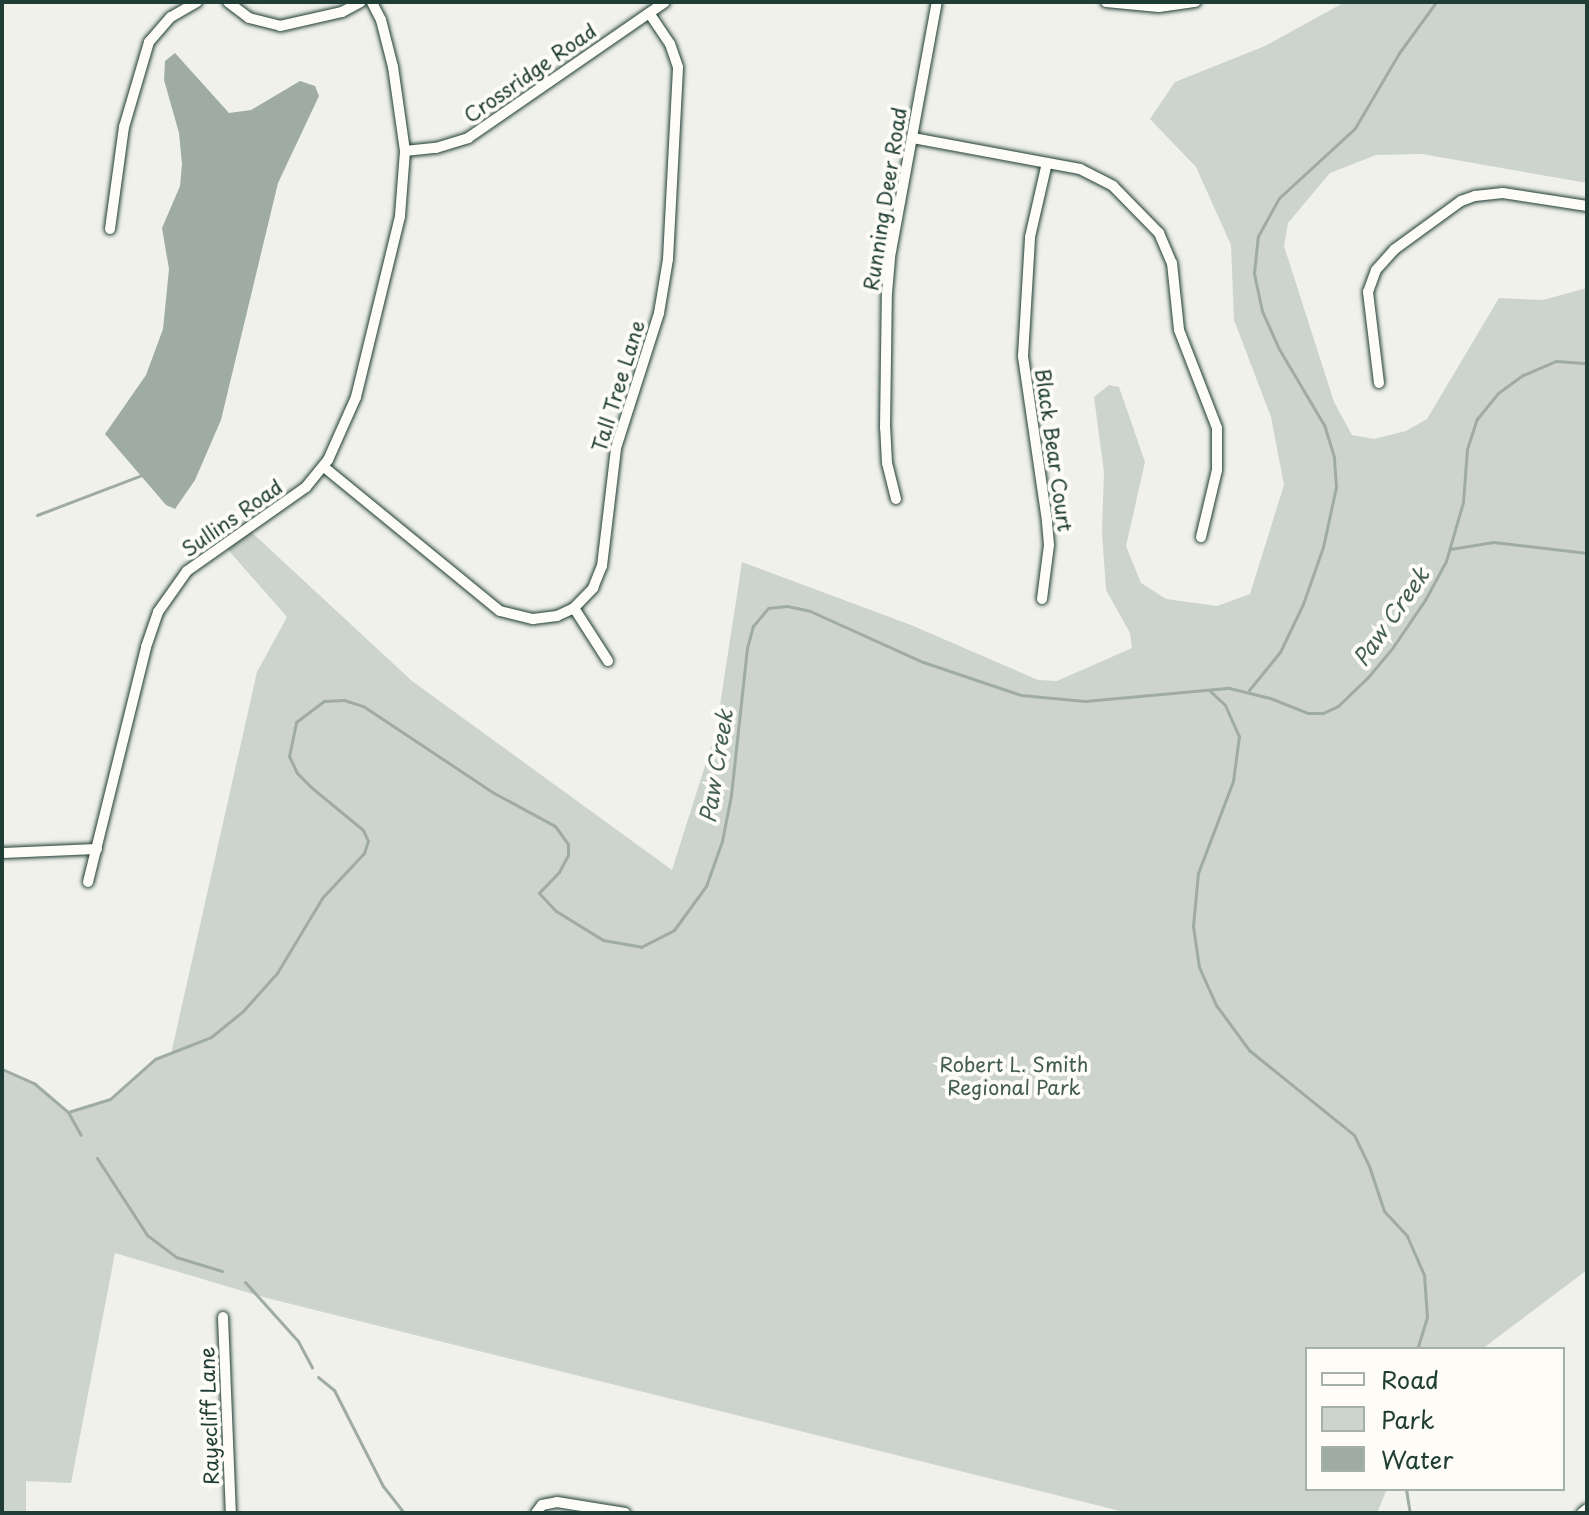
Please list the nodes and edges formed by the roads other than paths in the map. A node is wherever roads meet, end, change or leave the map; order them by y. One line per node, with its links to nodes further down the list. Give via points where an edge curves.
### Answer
1 (197, 2): 14 (street, via 171,17 149,42 124,127)
2 (228, 2): 3 (street, via 249,18 280,26 342,12)
3 (361, 2)
4 (372, 2): 11 (street, Sullins Road, via 387,39)
5 (665, 2): 9 (street, Crossridge Road)
6 (937, 2): 10 (street, Running Deer Road)
7 (1106, 2): 8 (street, via 1159,7)
8 (1196, 2)
9 (649, 13): 11 (street, Crossridge Road, via 468,138); 20 (street, Tall Tree Lane, via 678,67 667,272 616,448 602,566 593,588)
10 (913, 138): 12 (street); 17 (street, Running Deer Road, via 890,257 884,336 887,463)
11 (405, 151): 16 (street, Sullins Road, via 400,216 356,397)
12 (1047, 163): 18 (street, via 1080,169 1113,186 1165,242 1175,277 1179,330 1218,437 1217,470); 19 (street, Black Bear Court, via 1030,237 1023,356 1049,545)
13 (1587, 206): 15 (street, via 1503,193 1475,196 1395,249 1376,270 1368,292)
14 (110, 229)
15 (1379, 383)
16 (324, 467): 20 (street, via 500,611 533,619); 22 (street, Sullins Road, via 276,512 203,558 167,596 146,647)
17 (896, 499)
18 (1201, 537)
19 (1042, 599)
20 (574, 608): 21 (street)
21 (608, 661)
22 (97, 849): 23 (street); 24 (street, Sullins Road)
23 (2, 853)
24 (88, 882)
25 (223, 1317): 27 (street, Rayecliff Lane)
26 (1587, 1509): 30 (street)
27 (231, 1513)
28 (536, 1513): 29 (street, via 542,1505 557,1502)
29 (625, 1513)
30 (1582, 1513)

